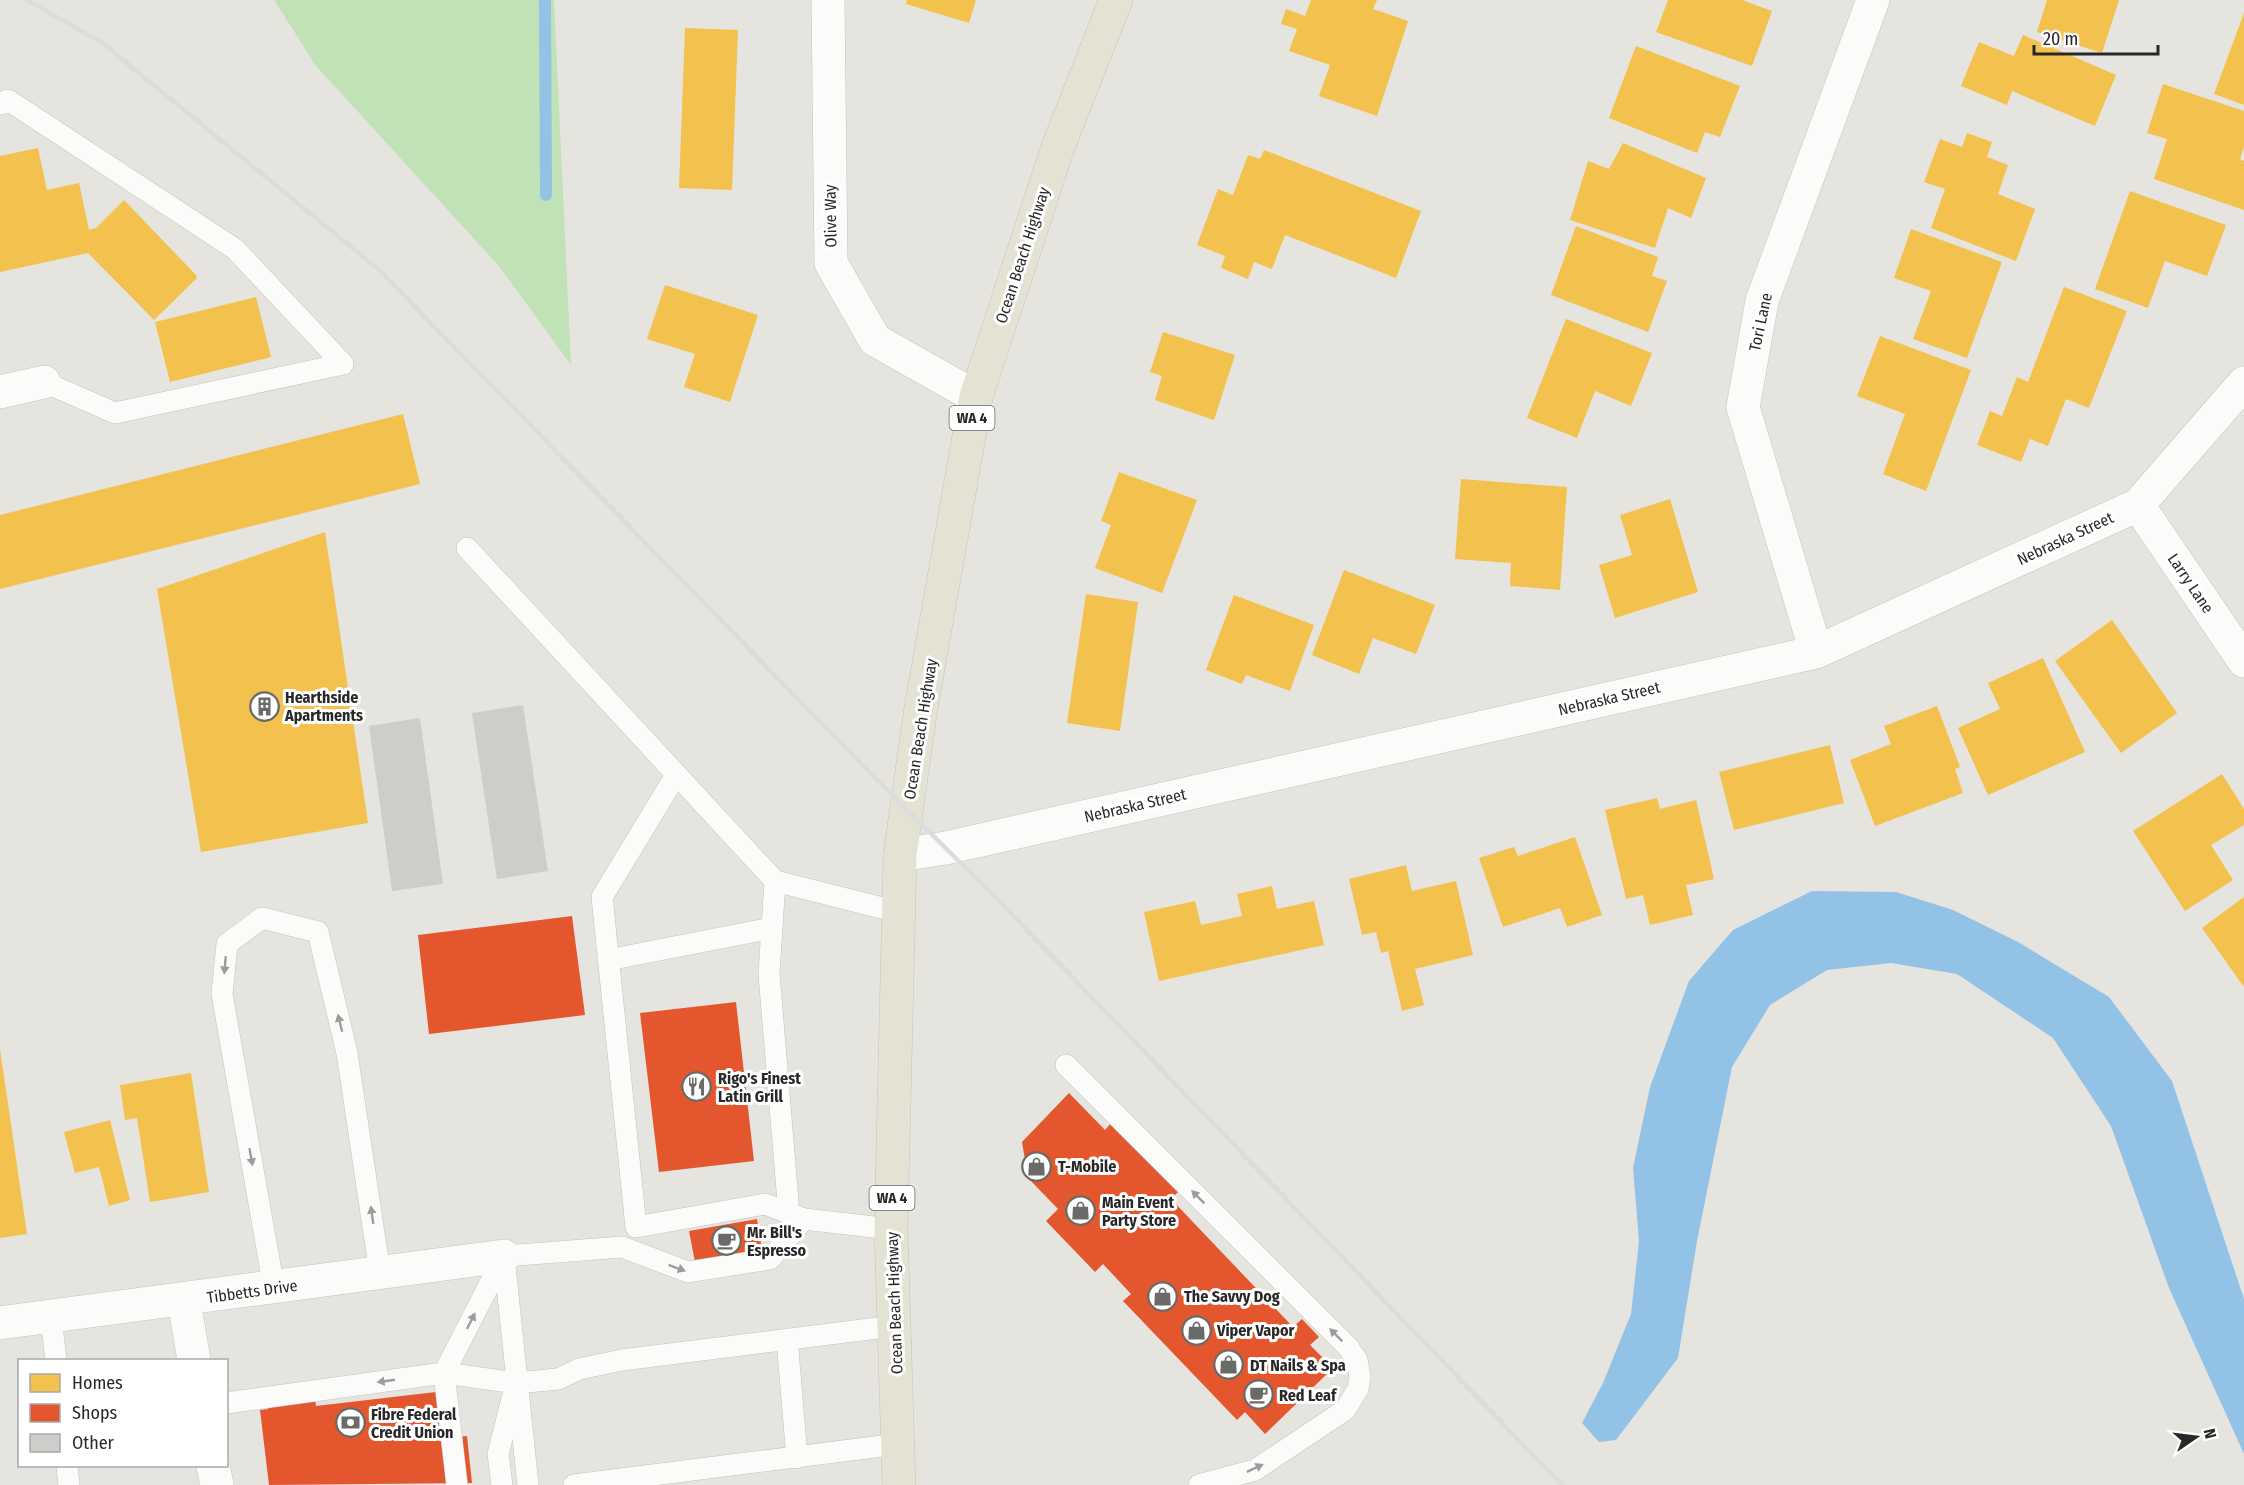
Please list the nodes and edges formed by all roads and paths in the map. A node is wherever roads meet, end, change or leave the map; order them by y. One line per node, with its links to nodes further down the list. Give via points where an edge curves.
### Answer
1 (828, 0): 8 (street, Olive Way, via 831,263 875,340)
2 (1116, 0): 8 (main road, Ocean Beach Highway / WA 4, via 1058,147)
3 (1873, 0): 11 (street, Tori Lane, via 1762,301 1743,407)
4 (0, 104): 5 (lane, via 8,100 235,249 343,364 116,413)
5 (44, 382): 7 (street)
6 (2244, 384): 9 (street, Nebraska Street)
7 (0, 392)
8 (976, 397): 14 (main road, Ocean Beach Highway / WA 4, via 921,708)
9 (2138, 505): 11 (street, Nebraska Street); 12 (street, Larry Lane)
10 (467, 549): 13 (lane)
11 (1816, 652): 14 (street, Nebraska Street, via 946,848)
12 (2244, 661)
13 (676, 774): 15 (lane); 18 (lane, via 602,897)
14 (900, 855): 16 (main road, Ocean Beach Highway / WA 4)
15 (775, 881): 16 (lane); 17 (lane)
16 (898, 912): 22 (main road, Ocean Beach Highway / WA 4)
17 (772, 928): 18 (lane); 20 (lane, via 769,974)
18 (608, 960): 21 (lane)
19 (1066, 1065): 48 (lane, one-way to 19, via 1255,1470 1345,1410 1358,1389 1357,1360)
20 (797, 1217): 21 (lane, via 765,1204); 22 (lane); 23 (lane, one-way to 20, via 688,1272 770,1259)
21 (636, 1227): 23 (lane)
22 (891, 1229): 30 (main road, Ocean Beach Highway / WA 4)
23 (622, 1247): 24 (lane)
24 (504, 1256): 25 (street, Tibbetts Drive); 34 (lane, one-way to 24); 35 (lane)
25 (380, 1273): 26 (street, Tibbetts Drive); 26 (lane, one-way to 26, via 347,1053 318,932 262,918 227,944 222,994)
26 (274, 1288): 27 (street, Tibbetts Drive)
27 (184, 1300): 28 (street, Tibbetts Drive); 33 (street)
28 (51, 1317): 29 (street, Tibbetts Drive); 32 (lane)
29 (0, 1323)
30 (894, 1326): 31 (lane); 37 (main road, Ocean Beach Highway / WA 4)
31 (786, 1340): 35 (lane, via 622,1360 579,1369 558,1379); 38 (lane)
32 (56, 1359)
33 (194, 1359)
34 (444, 1373): 35 (lane); 36 (lane, one-way to 36); 43 (lane)
35 (516, 1383): 44 (lane, via 498,1454); 45 (lane)
36 (228, 1403)
37 (898, 1444): 38 (lane); 47 (main road, Ocean Beach Highway / WA 4)
38 (797, 1458): 46 (lane)
39 (67, 1467): 41 (lane)
40 (213, 1467): 42 (street)
41 (69, 1485)
42 (216, 1485)
43 (457, 1485)
44 (502, 1485)
45 (528, 1485)
46 (574, 1485)
47 (899, 1485)
48 (1199, 1485)

